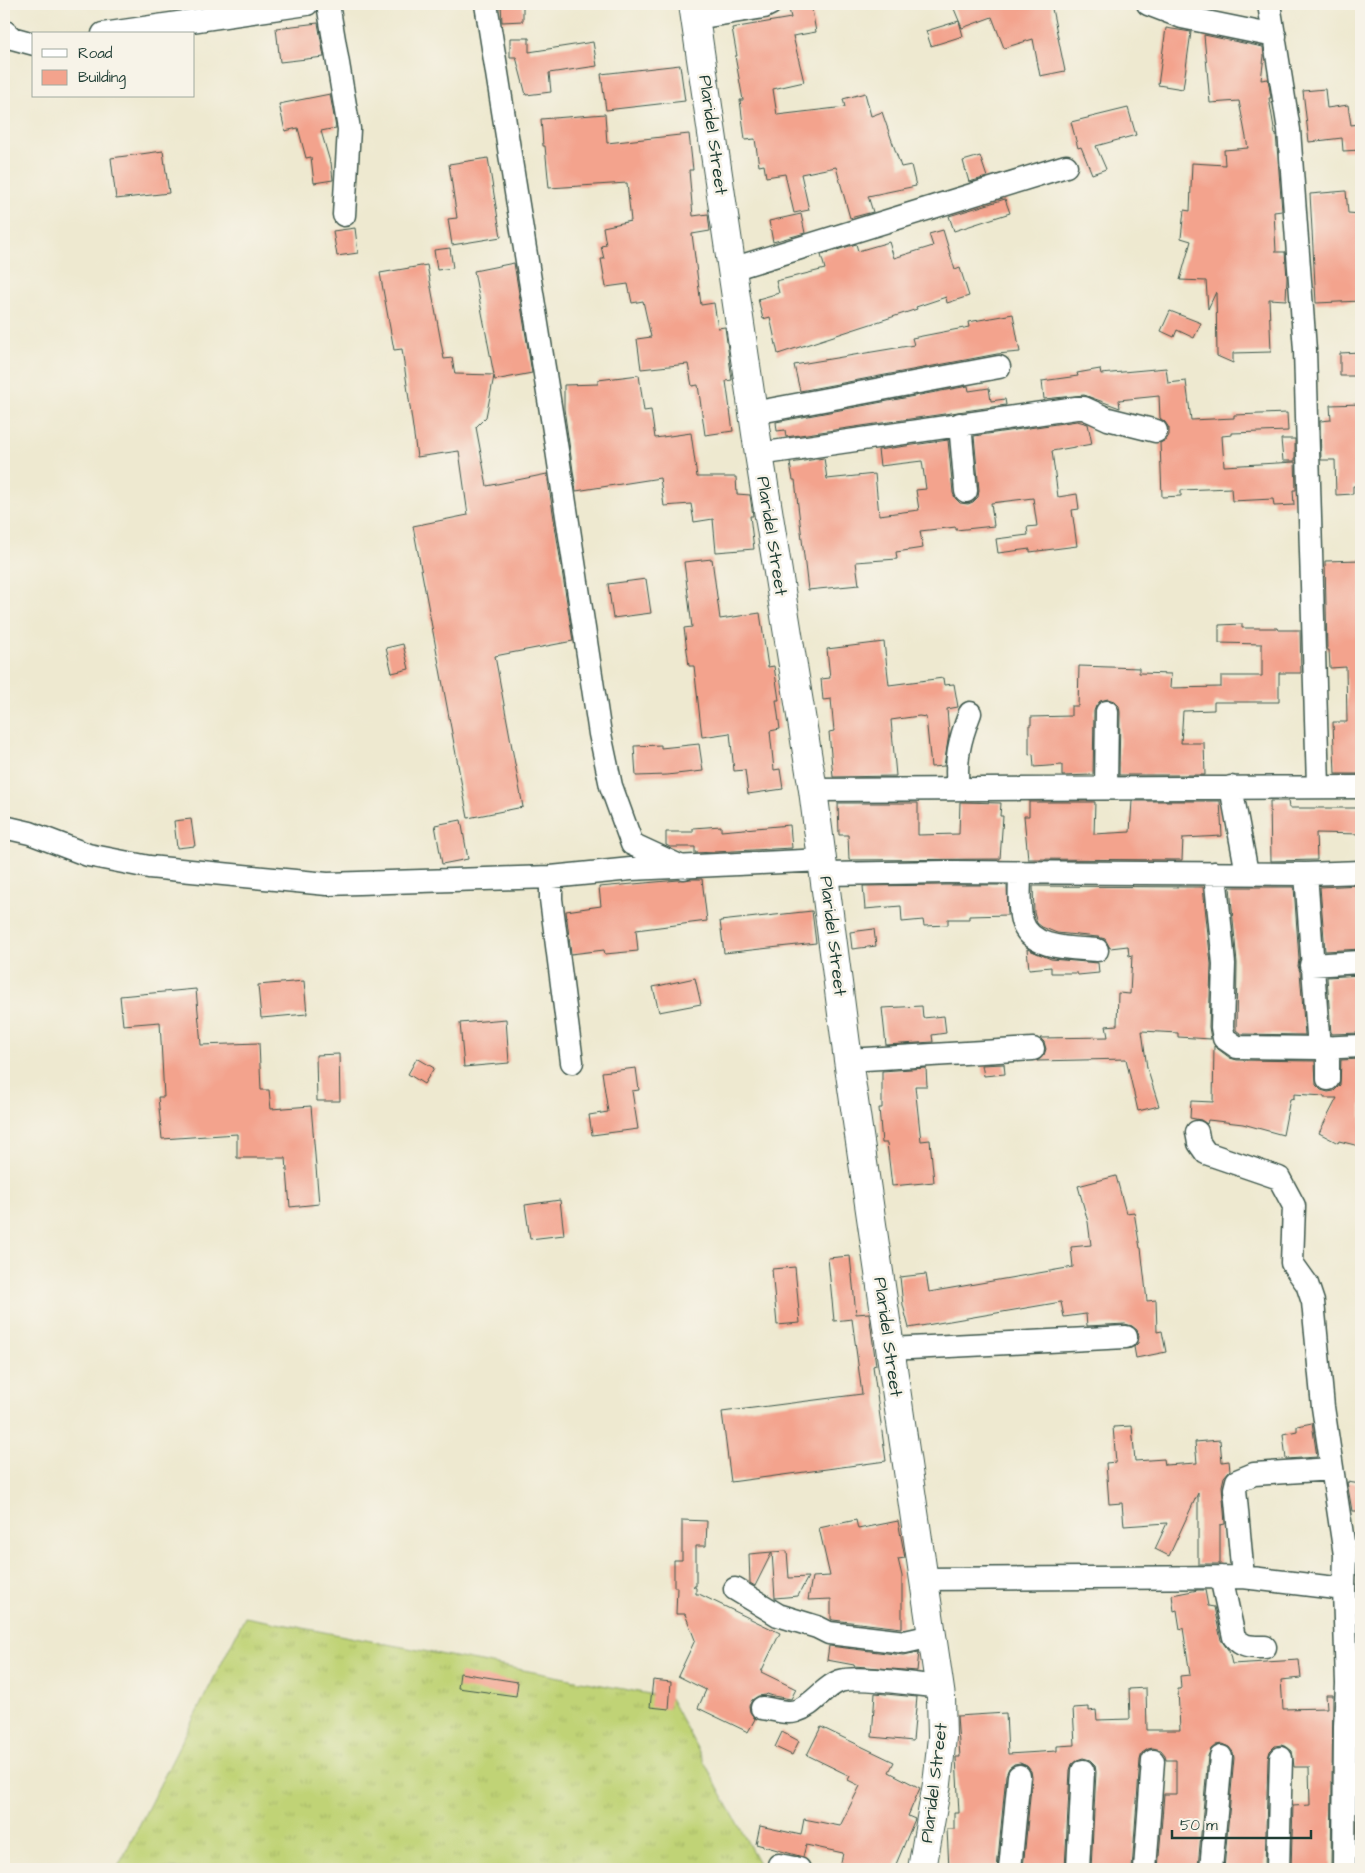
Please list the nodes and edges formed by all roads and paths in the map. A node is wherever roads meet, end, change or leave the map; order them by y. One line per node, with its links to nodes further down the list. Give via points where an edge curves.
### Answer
1 (306, 4): 9 (street)
2 (328, 4): 13 (street, via 349,129)
3 (486, 4): 30 (street, via 600,734 611,786)
4 (770, 4): 7 (street)
5 (1148, 4): 10 (street, via 1182,17)
6 (1269, 4): 10 (street)
7 (694, 11): 14 (street, Plaridel Street)
8 (4, 31): 11 (street, via 12,38)
9 (117, 32)
10 (1275, 36): 23 (street, via 1290,130 1305,350)
11 (32, 43)
12 (1066, 166): 14 (street)
13 (344, 215)
14 (732, 270): 16 (street, Plaridel Street)
15 (999, 367): 16 (street)
16 (753, 412): 19 (street, Plaridel Street)
17 (960, 424): 18 (street, via 1084,408 1108,419); 19 (street); 20 (street)
18 (1156, 431)
19 (759, 454): 28 (street, Plaridel Street)
20 (966, 491)
21 (1106, 712): 26 (street)
22 (970, 713): 27 (street, via 958,746)
23 (1318, 786): 24 (street); 25 (street)
24 (1231, 787): 26 (street); 36 (street)
25 (1361, 787)
26 (1106, 788): 27 (street)
27 (958, 789): 28 (street)
28 (813, 790): 31 (street, Plaridel Street)
29 (4, 827): 39 (street, via 30,833 88,855 148,867 318,884)
30 (632, 844): 32 (street); 34 (street)
31 (824, 867): 32 (street); 37 (street); 46 (street, Plaridel Street)
32 (684, 868): 34 (street)
33 (1361, 872): 38 (street)
34 (586, 873): 39 (street)
35 (1215, 873): 36 (street); 37 (street); 44 (street, via 1224,964 1224,1038 1237,1047)
36 (1247, 873): 38 (street)
37 (1020, 874): 40 (street, via 1022,922 1030,934 1058,947)
38 (1307, 874): 42 (street)
39 (551, 877): 47 (street)
40 (1097, 950)
41 (1361, 962): 42 (street)
42 (1311, 965): 44 (street)
43 (1361, 1046): 44 (street)
44 (1323, 1047): 48 (street)
45 (1033, 1049): 46 (street)
46 (848, 1060): 51 (street, Plaridel Street)
47 (572, 1062)
48 (1328, 1079)
49 (1197, 1132): 52 (street, via 1199,1144 1206,1153 1279,1178 1294,1206 1292,1263 1307,1284 1313,1302)
50 (1126, 1337): 51 (street)
51 (890, 1349): 54 (street, Plaridel Street)
52 (1332, 1469): 53 (street, via 1254,1474 1238,1481 1235,1488); 56 (street, via 1345,1555)
53 (1232, 1577): 54 (street); 56 (street); 58 (street, via 1234,1637 1248,1648)
54 (924, 1578): 57 (street, Plaridel Street)
55 (735, 1589): 57 (street, via 778,1615 829,1633 905,1642)
56 (1344, 1589): 72 (street, via 1347,1684)
57 (932, 1636): 59 (street, Plaridel Street)
58 (1264, 1647)
59 (940, 1687): 60 (street, via 855,1679 840,1681 795,1712); 66 (street, Plaridel Street, via 942,1737)
60 (762, 1708)
61 (1221, 1757): 70 (street)
62 (1281, 1758): 71 (street)
63 (1153, 1761): 69 (street)
64 (1083, 1771): 68 (street)
65 (1018, 1776): 67 (street)
66 (922, 1869)
67 (1010, 1869)
68 (1078, 1869)
69 (1145, 1869)
70 (1211, 1869)
71 (1278, 1869)
72 (1344, 1869)

